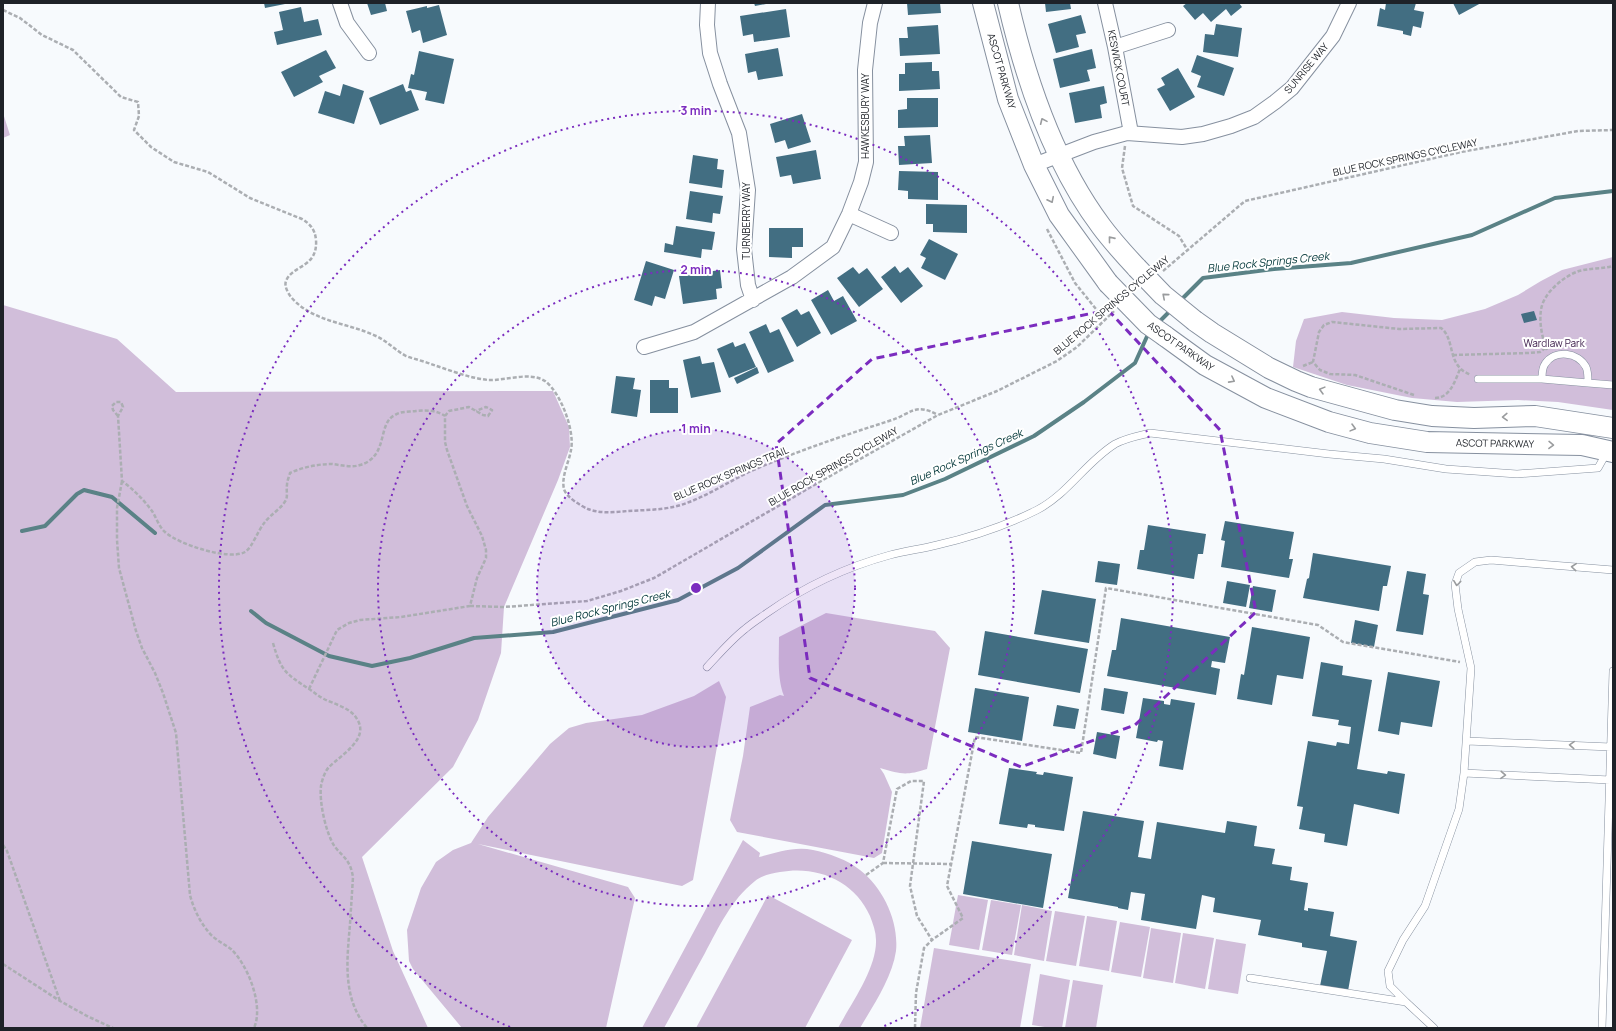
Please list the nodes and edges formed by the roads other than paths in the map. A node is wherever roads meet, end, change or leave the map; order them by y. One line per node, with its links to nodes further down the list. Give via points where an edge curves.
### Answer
1 (340, 3): 10 (street, via 347,23)
2 (708, 3): 16 (street, TURNBERRY WAY, via 710,53 739,133 748,190 744,249 748,285)
3 (875, 3): 14 (street, HAWKESBURY WAY, via 865,70 866,162)
4 (983, 3): 13 (main road, ASCOT PARKWAY, via 1008,99)
5 (1008, 3): 12 (main road, one-way to 5, via 1029,82)
6 (1105, 3): 9 (street, KESWICK COURT)
7 (1349, 3): 11 (street, SUNRISE WAY, via 1333,36 1292,88 1254,116 1231,126 1182,137)
8 (1168, 30): 9 (street)
9 (1115, 47): 11 (street, KESWICK COURT)
10 (369, 53)
11 (1129, 133): 12 (street, SUNRISE WAY, via 1094,142)
12 (1060, 156): 13 (street, SUNRISE WAY); 22 (main road, one-way to 12, bridge, via 1535,416 1474,418 1432,416 1395,410 1312,388 1268,368 1195,321 1137,268 1100,225)
13 (1034, 165): 23 (main road, ASCOT PARKWAY, one-way to 23, bridge, via 1059,215 1108,283 1148,324 1205,365 1266,398 1329,422 1370,433 1427,442 1582,445)
14 (849, 214): 15 (street); 16 (street, HAWKESBURY WAY, via 833,247 792,277)
15 (891, 233)
16 (753, 300): 17 (street, HAWKESBURY WAY, via 694,332)
17 (644, 347)
18 (1478, 379): 19 (lane)
19 (1542, 379): 20 (lane); 20 (lane, via 1543,369 1550,358 1557,354 1567,354 1577,357 1586,368)
20 (1588, 383): 21 (lane)
21 (1613, 385)
22 (1613, 428)
23 (1611, 451): 25 (lane, via 1598,468 1517,474 1446,469 1384,459 1150,433 1128,438 1104,453 1062,493 1039,509 997,528 936,546 889,555 841,571 784,601 745,628)
24 (1613, 570): 27 (lane, one-way to 27, via 1492,560 1475,562 1459,573 1455,584 1457,600 1471,668)
25 (707, 667)
26 (1613, 671): 28 (lane)
27 (1467, 741): 28 (lane, one-way to 27); 29 (lane)
28 (1611, 747): 30 (lane)
29 (1464, 773): 30 (lane, one-way to 30); 32 (lane, via 1459,809 1425,906 1403,940 1388,971 1390,986)
30 (1610, 780): 34 (lane)
31 (1250, 978): 32 (lane)
32 (1406, 1002): 33 (lane)
33 (1434, 1028)
34 (1602, 1028)

